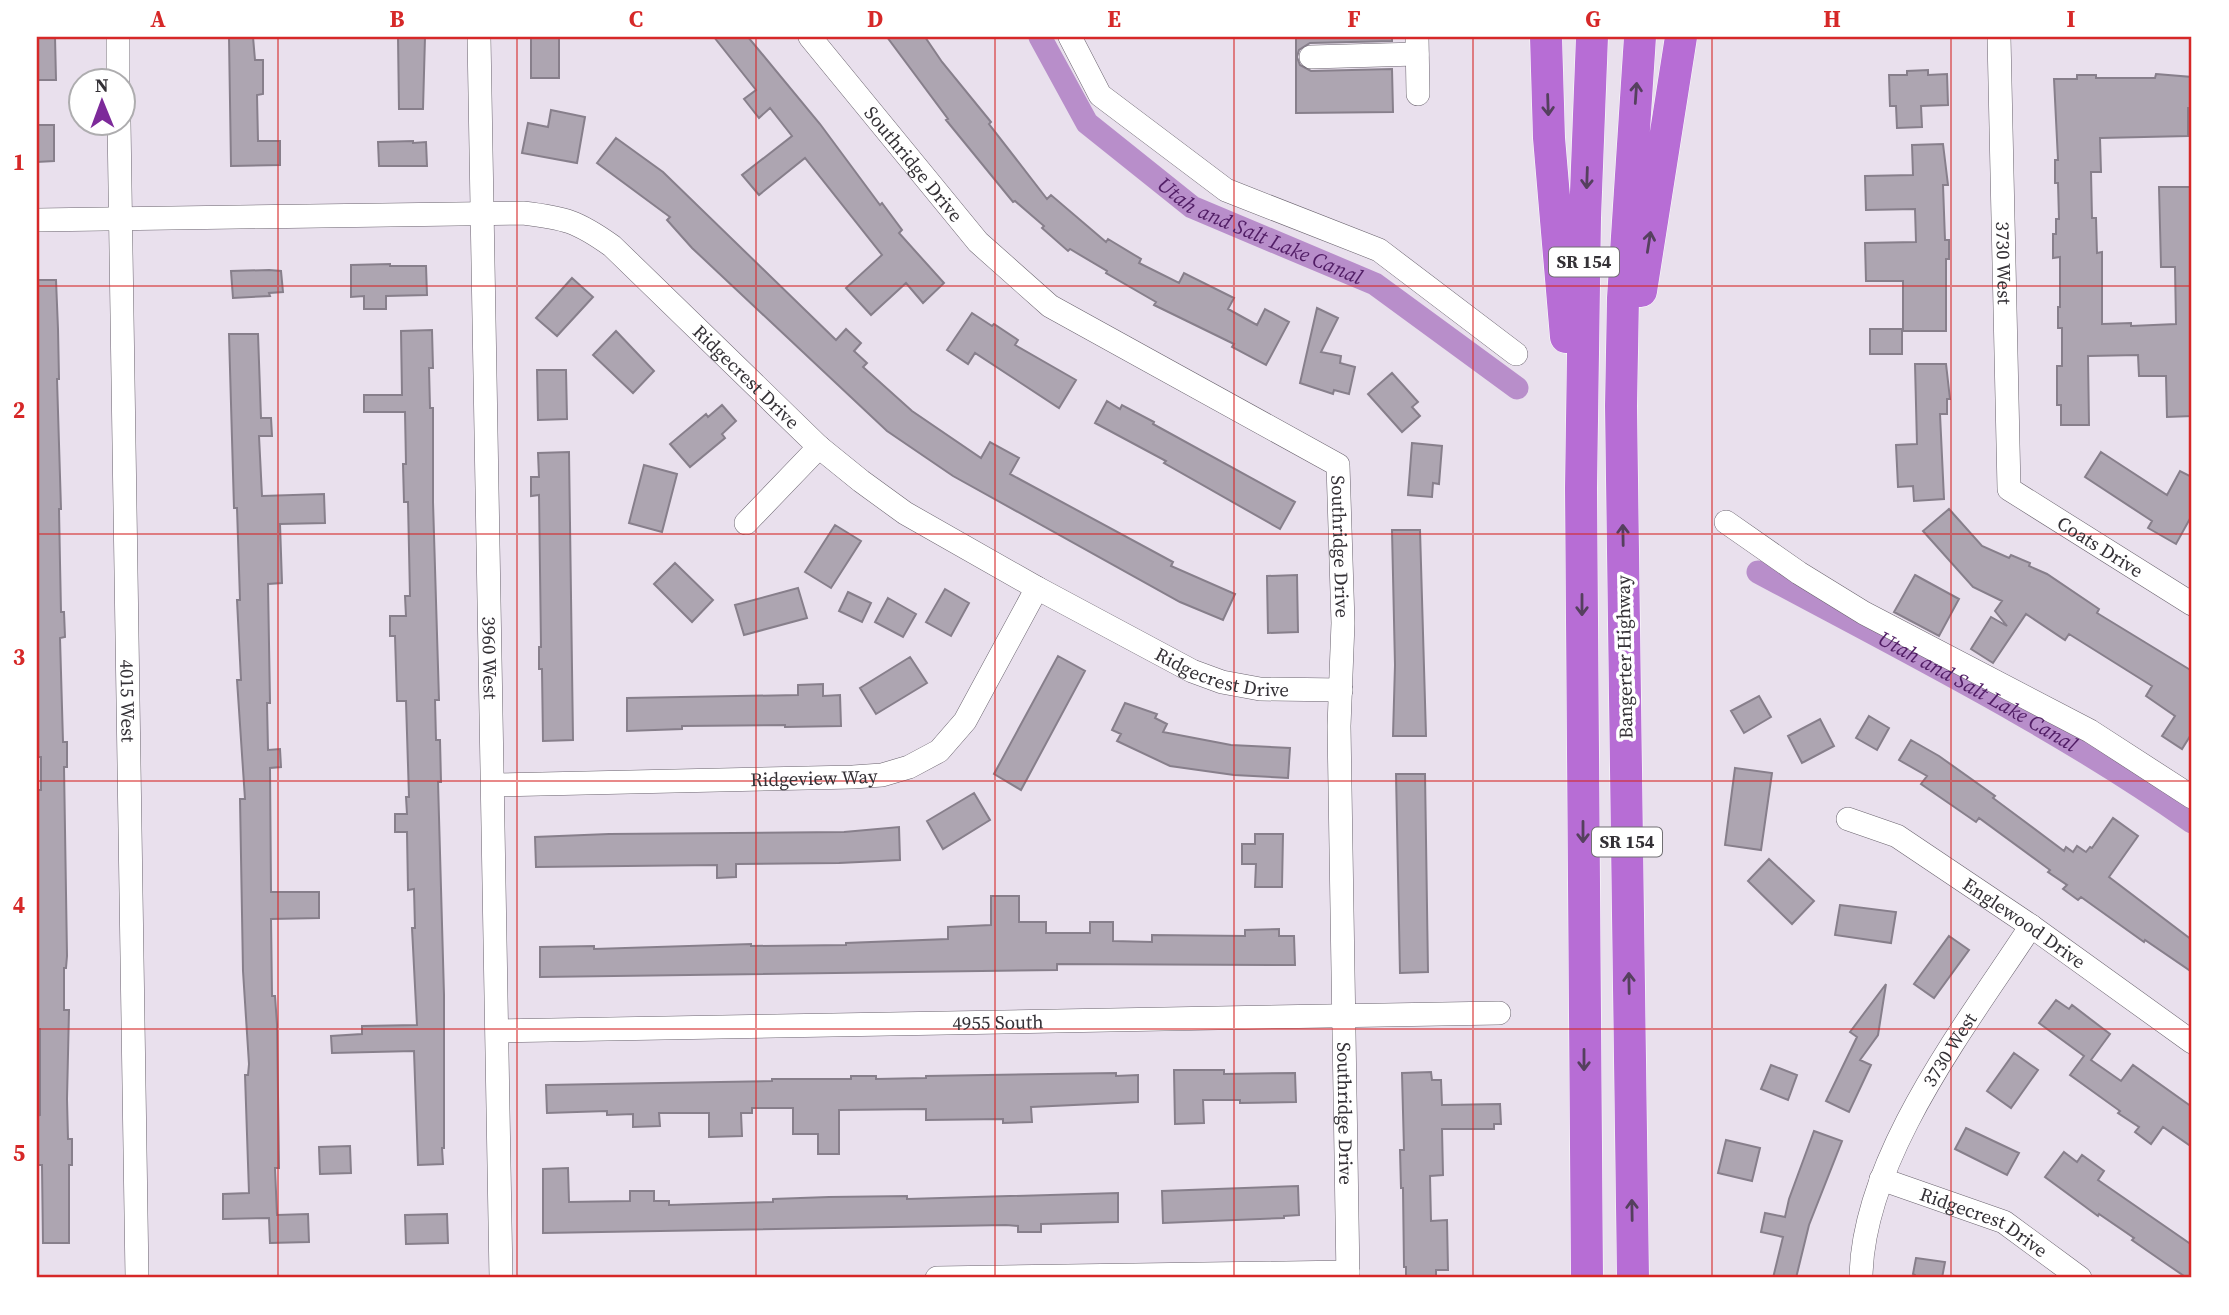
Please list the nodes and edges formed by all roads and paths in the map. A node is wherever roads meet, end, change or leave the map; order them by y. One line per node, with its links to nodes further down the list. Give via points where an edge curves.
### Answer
1 (118, 37): 12 (street)
2 (479, 37): 15 (street, 3960 West)
3 (810, 37): 27 (street, Southridge Drive, via 978,242 1050,306 1338,465 1343,623)
4 (1070, 37): 18 (street, via 1100,95 1226,190 1379,250)
5 (1546, 37): 21 (highway, one-way to 21, via 1555,224)
6 (1592, 37): 21 (highway, SR 154, one-way to 21)
7 (1640, 37): 19 (highway, Bangerter Highway / SR 154, one-way to 7, via 1623,298)
8 (1681, 37): 19 (highway, one-way to 8)
9 (1999, 37): 22 (street, 3730 West)
10 (1417, 46): 11 (street); 13 (street)
11 (1311, 57)
12 (118, 66)
13 (1418, 94)
14 (119, 136): 16 (street, 4015 West)
15 (482, 214): 16 (street, Ridgecrest Drive); 20 (street, Ridgecrest Drive, via 561,218 588,229 612,246); 28 (street, 3960 West)
16 (120, 219): 17 (street, Ridgecrest Drive); 38 (street, 4015 West)
17 (37, 220)
18 (1516, 354)
19 (1621, 406): 42 (highway, Bangerter Highway / SR 154, one-way to 19)
20 (819, 447): 24 (street); 25 (street, Ridgecrest Drive, via 905,513)
21 (1581, 488): 41 (highway, SR 154, one-way to 41)
22 (2009, 489): 26 (street, Coats Drive)
23 (1726, 522): 29 (street, via 1864,612 2090,732)
24 (746, 523)
25 (1037, 588): 27 (street, Ridgecrest Drive, via 1192,671 1222,682 1260,689); 28 (street, Ridgeview Way, via 965,721 939,751 909,767 853,777)
26 (2192, 604)
27 (1340, 690): 33 (street, Southridge Drive)
28 (494, 785): 34 (street, 3960 West)
29 (2192, 797)
30 (1848, 819): 31 (street, Englewood Drive, via 1897,836)
31 (2031, 926): 35 (street, Englewood Drive); 36 (street, 3730 West, via 1923,1090)
32 (1499, 1013): 33 (street, 4955 South)
33 (1344, 1016): 34 (street, 4955 South); 37 (street, Southridge Drive)
34 (498, 1031): 39 (street, 3960 West)
35 (2192, 1042)
36 (1881, 1179): 43 (street, 3730 West, via 1868,1222); 44 (street, Ridgecrest Drive, via 2004,1222)
37 (1348, 1275): 40 (street)
38 (137, 1278)
39 (501, 1278)
40 (937, 1278)
41 (1587, 1278)
42 (1633, 1278)
43 (1861, 1278)
44 (2080, 1278)

